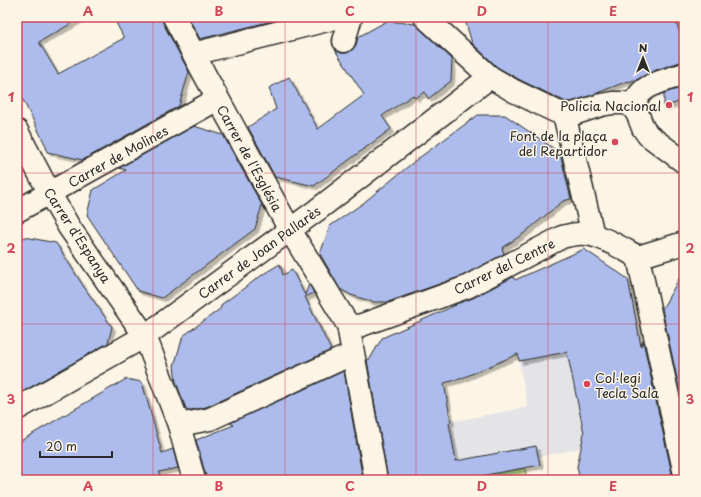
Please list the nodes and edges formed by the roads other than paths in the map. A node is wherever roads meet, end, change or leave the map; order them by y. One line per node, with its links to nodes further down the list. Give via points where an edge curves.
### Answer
1 (174, 17): 6 (street, Carrer de l'Església)
2 (339, 17): 6 (street)
3 (351, 17): 5 (street)
4 (425, 17): 8 (street)
5 (344, 41)
6 (197, 53): 9 (street, Carrer de l'Església)
7 (684, 74): 10 (street, via 642,91 635,102)
8 (490, 77): 11 (street); 16 (street, Carrer de Joan Pallarès)
9 (218, 99): 14 (street, Carrer de Molines); 16 (street, Carrer de l'Església)
10 (635, 110): 11 (street, via 624,103 613,103); 13 (street, via 648,135)
11 (564, 114): 17 (street)
12 (17, 131): 14 (street, Carrer d'Espanya)
13 (684, 162)
14 (50, 194): 15 (street, Carrer de Molines); 21 (street, Carrer d'Espanya, via 69,227)
15 (17, 211)
16 (290, 230): 20 (street, Carrer de l'Església); 21 (street, Carrer de Joan Pallarès)
17 (593, 235): 19 (street); 20 (street, Carrer del Centre, via 578,233 562,237 467,286 359,326)
18 (684, 243): 19 (street)
19 (638, 257): 25 (street)
20 (348, 325): 27 (street, Carrer de l'Església)
21 (145, 336): 23 (street, Carrer de Joan Pallarès); 24 (street, Carrer d'Espanya)
22 (343, 358): 24 (street, via 210,419)
23 (17, 410)
24 (179, 425): 26 (street, Carrer d'Espanya)
25 (684, 470)
26 (194, 480)
27 (376, 480)

